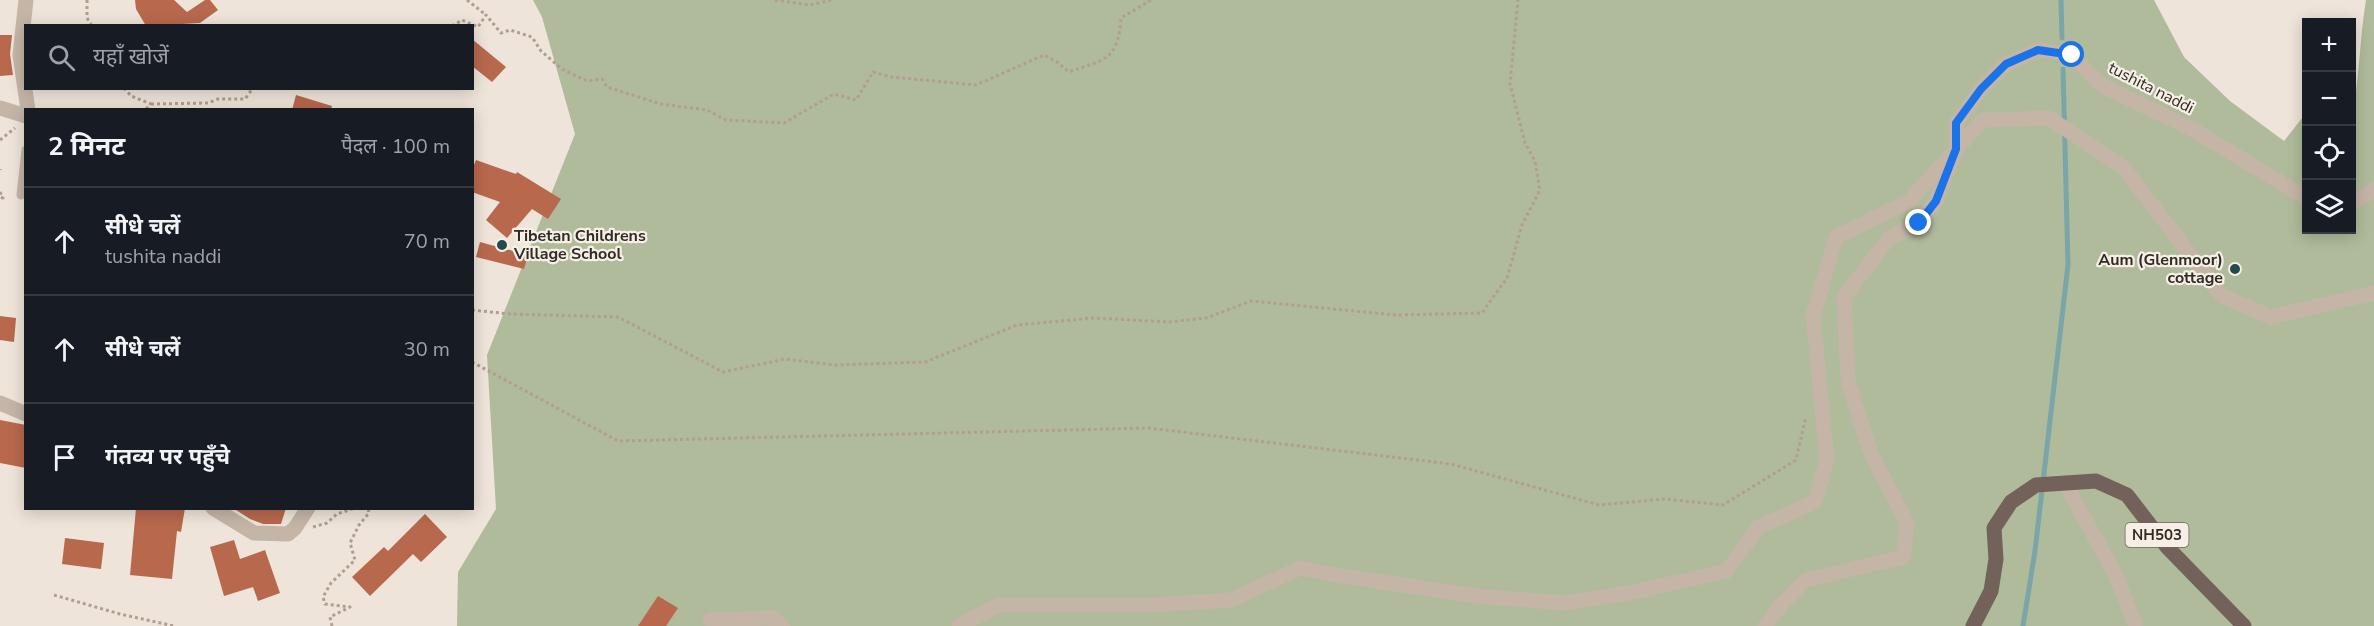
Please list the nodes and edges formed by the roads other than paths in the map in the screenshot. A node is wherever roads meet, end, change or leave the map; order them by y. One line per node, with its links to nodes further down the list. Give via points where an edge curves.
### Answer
1 (26, 0): 2 (street, via 20,55)
2 (24, 82)
3 (25, 90): 5 (street)
4 (0, 108): 6 (street)
5 (28, 108)
6 (24, 115)
7 (1956, 149): 11 (street, tushita naddi, via 1956,123 1981,89 2006,64 2038,50 2072,55 2101,85 2192,129); 13 (street, via 1983,120 2049,118 2123,167 2222,296 2271,317); 21 (street, via 1909,201 1836,237 1813,316 1827,459 1815,502 1758,527 1727,571 1564,603 1476,596 1300,568 1231,600 1153,605 999,604); 22 (street, via 1936,201 1919,223 1889,238 1844,297 1848,381 1870,451 1907,523 1903,557 1806,580)
8 (24, 168): 10 (lane)
9 (2374, 190): 12 (street)
10 (21, 195)
11 (2302, 195)
12 (2356, 200)
13 (2374, 293)
14 (0, 403): 15 (street)
15 (24, 413)
16 (2060, 483): 23 (main road, NH503, via 2036,485 2011,502 1994,528 1996,559 1991,591); 24 (street, via 2115,574); 25 (main road, NH503, via 2096,481 2127,495 2167,547)
17 (216, 510): 18 (street, via 254,533 288,534)
18 (307, 510)
19 (710, 620): 20 (street, via 772,618)
20 (783, 626)
21 (959, 626)
22 (1766, 626)
23 (1973, 626)
24 (2136, 626)
25 (2244, 626)

